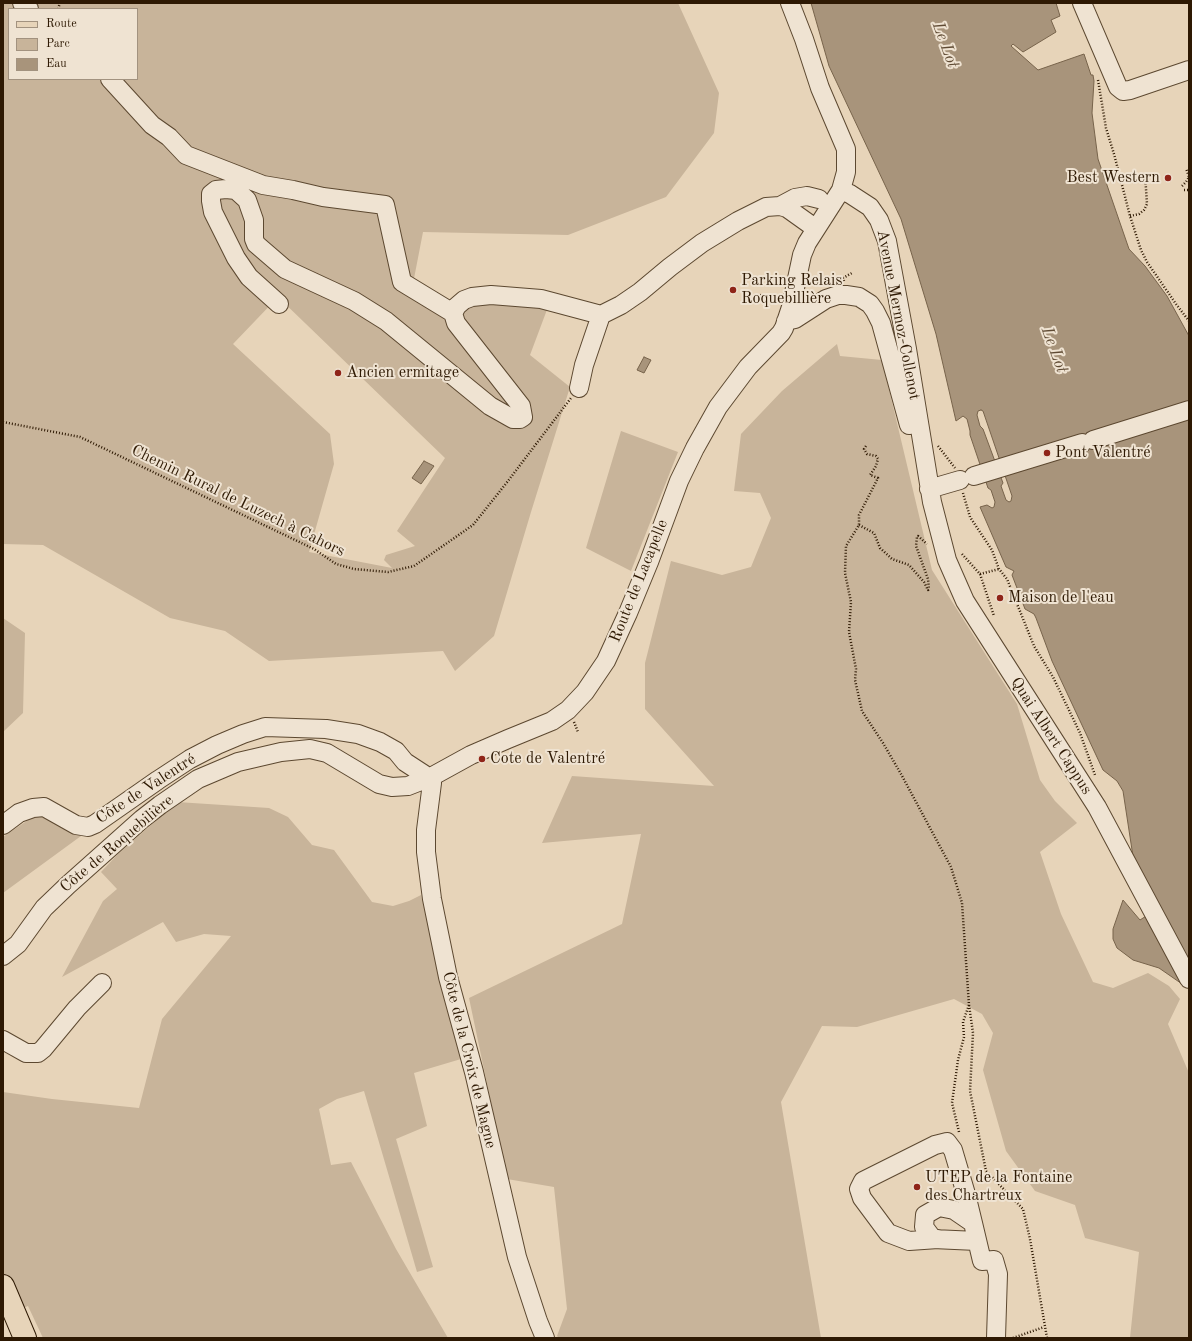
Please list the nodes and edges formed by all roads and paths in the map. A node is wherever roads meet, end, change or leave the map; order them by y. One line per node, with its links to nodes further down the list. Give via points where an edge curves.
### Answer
1 (790, 3): 9 (street, via 820,88 846,149 846,172)
2 (1082, 3): 3 (street, via 1118,87 1123,91)
3 (1189, 70)
4 (1096, 73): 14 (path, via 1106,128)
5 (111, 80): 19 (street, via 152,125 169,137 186,156 263,184 322,198 385,205 402,282)
6 (1186, 168): 8 (path, via 1189,177)
7 (1145, 174): 14 (path, via 1147,204 1139,214)
8 (1182, 186)
9 (841, 190): 15 (street, Route de Lacapelle); 28 (street, Avenue Mermoz-Collenot, via 870,208 879,220 887,241)
10 (1184, 190): 11 (path)
11 (1189, 190)
12 (819, 199): 13 (street, via 806,196 795,198)
13 (780, 206): 15 (street, via 787,208); 20 (street, via 766,208 708,239 640,292)
14 (1130, 216): 21 (path, via 1147,262)
15 (815, 228): 22 (street, Route de Lacapelle, via 802,255)
16 (760, 295): 18 (path)
17 (279, 304): 19 (street, via 249,277 230,246 210,201 211,194 216,190 236,190 247,200 254,220 256,244 285,269 354,301 386,321 490,406 513,419 520,419 523,417 521,406 456,323)
18 (784, 304)
19 (453, 313): 20 (street, via 464,300 491,295 541,299)
20 (601, 315): 23 (street)
21 (1189, 321)
22 (786, 322): 28 (street, via 795,319 826,298 838,295 859,297 876,311); 38 (street, Route de Lacapelle, via 781,333 748,367 718,407 695,448 679,481 650,562 622,627 606,660 585,692 568,710 552,721 471,755)
23 (579, 388): 25 (path, Chemin Rural de Luzech à Cahors, via 473,526 414,566 388,572 354,569 336,564 314,549 80,437)
24 (1189, 410): 27 (street)
25 (3, 422)
26 (866, 446): 29 (path, via 866,454 878,459 870,474 878,478 860,515)
27 (966, 483): 28 (street); 32 (path, via 970,517 992,550)
28 (929, 489): 43 (street, Quai Albert Cappus, via 947,560 965,601 1097,807)
29 (859, 525): 30 (path, via 874,533 880,548 892,559 909,565 928,590 928,579 916,546 917,537); 45 (path, via 846,546 845,573 851,602 849,632 862,711 901,774 951,867 962,903)
30 (928, 545)
31 (959, 552): 33 (path)
32 (999, 569): 33 (path); 39 (path, via 1007,579 1034,646 1053,677 1080,733)
33 (980, 574): 34 (path)
34 (994, 617)
35 (573, 720): 36 (path)
36 (578, 732)
37 (405, 762): 38 (street, Côte de Valentré); 40 (street); 41 (street, Côte de Valentré, via 396,751 358,734 326,729 265,727 217,745 190,759 88,827 76,826 44,807 19,813)
38 (430, 777): 40 (street, Côte de Roquebilière); 55 (street, Côte de la Croix de Magne, via 432,783 426,852 432,899 448,978 474,1072 517,1257)
39 (1098, 782)
40 (408, 786): 42 (street, Côte de Roquebilière, via 392,787 379,784 327,753 310,749 281,752 238,762 198,779 142,819 48,904 18,944)
41 (3, 825)
42 (3, 956)
43 (1189, 979)
44 (102, 983): 46 (street, via 38,1053 26,1054)
45 (968, 1005): 47 (path, via 963,1022 964,1037); 53 (path, via 973,1033 970,1091 986,1171 1022,1209 1030,1239)
46 (3, 1040)
47 (952, 1103)
48 (973, 1223): 49 (street, via 954,1210 939,1207 925,1215 924,1227 933,1239); 49 (street, via 953,1150 947,1142 898,1155 863,1181 859,1188 862,1198 888,1233 909,1241); 50 (street)
49 (938, 1239): 50 (street)
50 (977, 1241): 56 (street, via 982,1261 994,1260 998,1274)
51 (3, 1286): 52 (main road)
52 (9, 1323): 54 (main road)
53 (1044, 1327): 57 (path); 58 (path)
54 (25, 1338)
55 (545, 1338)
56 (996, 1338)
57 (1013, 1338)
58 (1047, 1338)

